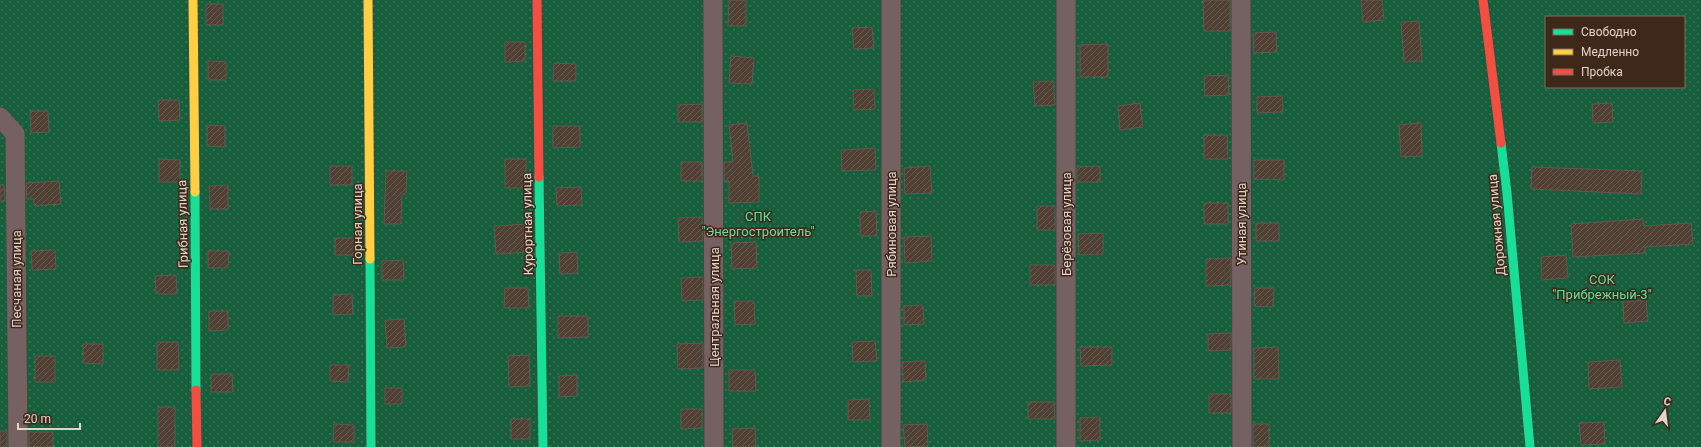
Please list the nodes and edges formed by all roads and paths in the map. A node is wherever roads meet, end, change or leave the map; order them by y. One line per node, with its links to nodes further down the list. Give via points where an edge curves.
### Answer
1 (193, 0): 11 (street, Грибная улица)
2 (368, 0): 12 (street, Горная улица)
3 (538, 0): 13 (street, Курортная улица)
4 (713, 0): 14 (street, Центральная улица)
5 (891, 0): 15 (street, Рябиновая улица)
6 (1066, 0): 16 (street, Берёзовая улица)
7 (1241, 0): 17 (street, Утиная улица)
8 (1483, 0): 18 (street, Дорожная улица, via 1506,193)
9 (0, 117): 10 (street, Песчаная улица, via 15,134)
10 (18, 447)
11 (198, 447)
12 (371, 447)
13 (543, 447)
14 (714, 447)
15 (891, 447)
16 (1066, 447)
17 (1242, 447)
18 (1530, 447)

